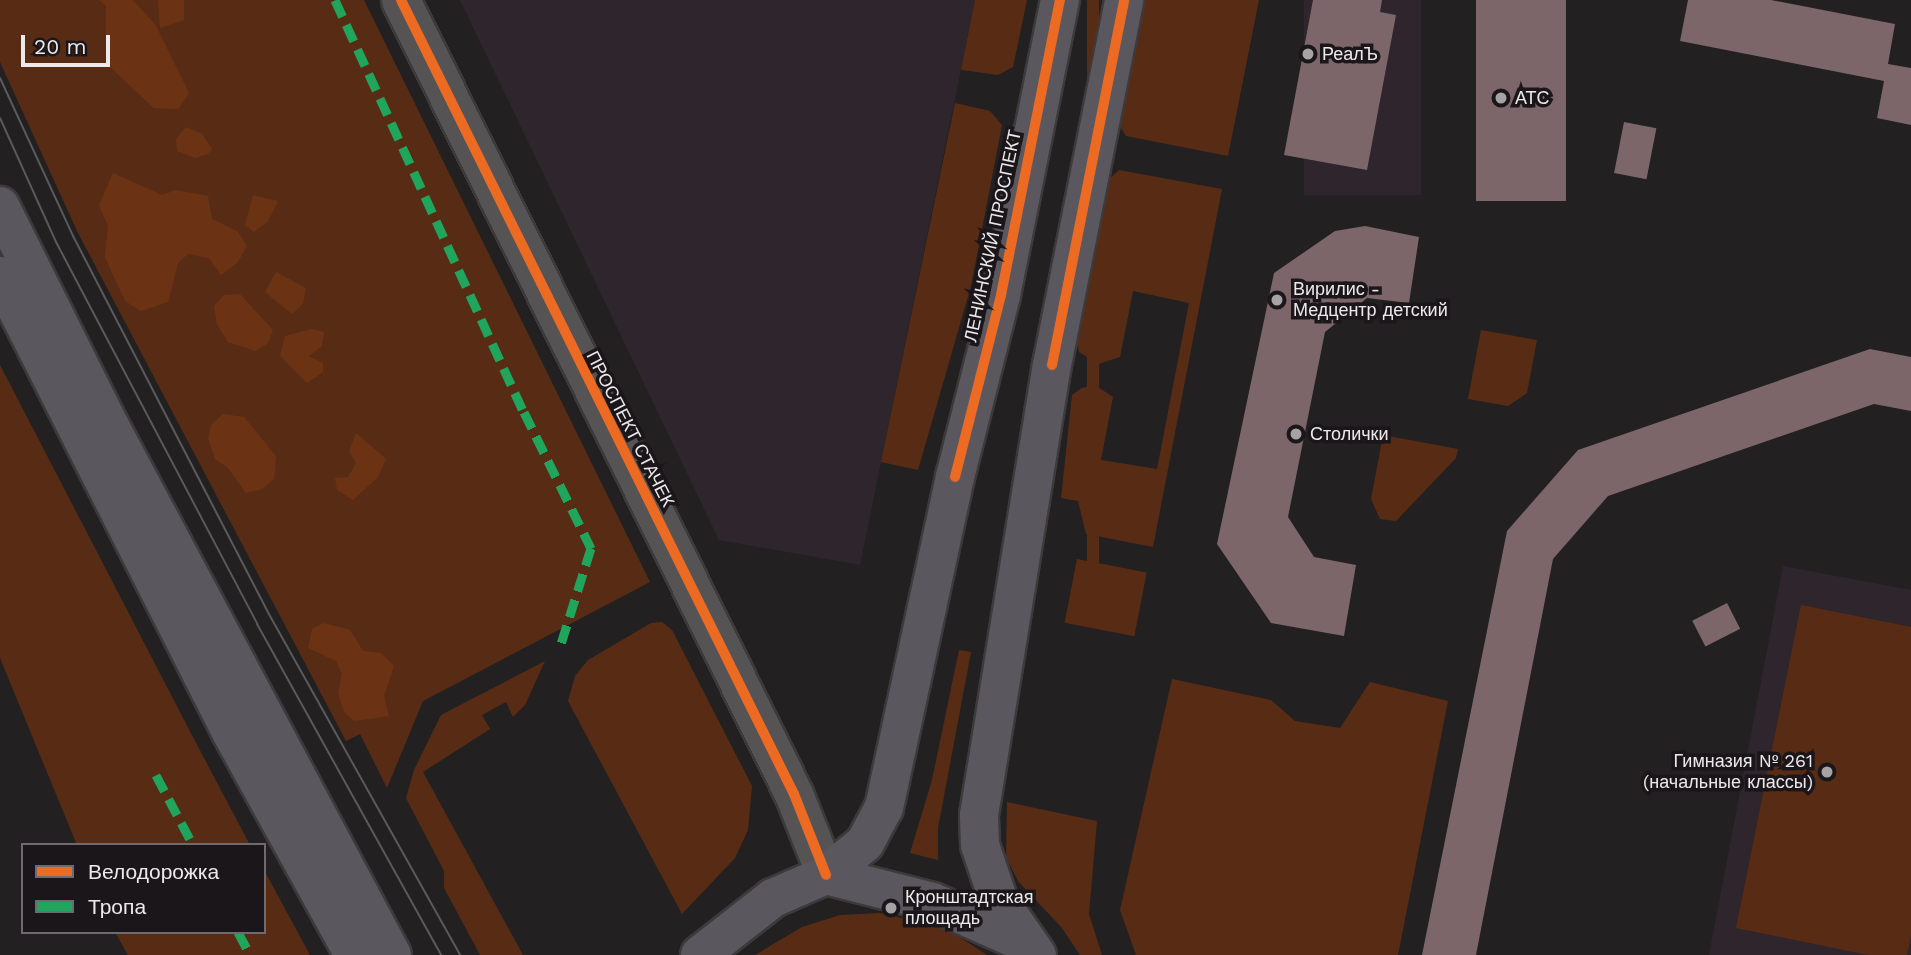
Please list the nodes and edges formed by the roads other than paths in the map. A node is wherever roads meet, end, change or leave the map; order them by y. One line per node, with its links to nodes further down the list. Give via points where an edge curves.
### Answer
1 (401, 0): 6 (street, ПРОСПЕКТ СТАЧЕК, via 794,794)
2 (1060, 0): 6 (main road, ЛЕНИНСКИЙ ПРОСПЕКТ, via 1001,295 955,477 894,776 866,843)
3 (1124, 0): 7 (main road, via 1052,365 979,815 980,845 998,900)
4 (0, 206): 9 (main road, via 104,415)
5 (0, 276): 8 (main road, via 231,732)
6 (826, 875): 7 (main road, via 933,902); 10 (main road, via 773,898)
7 (1033, 951)
8 (354, 955)
9 (392, 955)
10 (700, 955)

